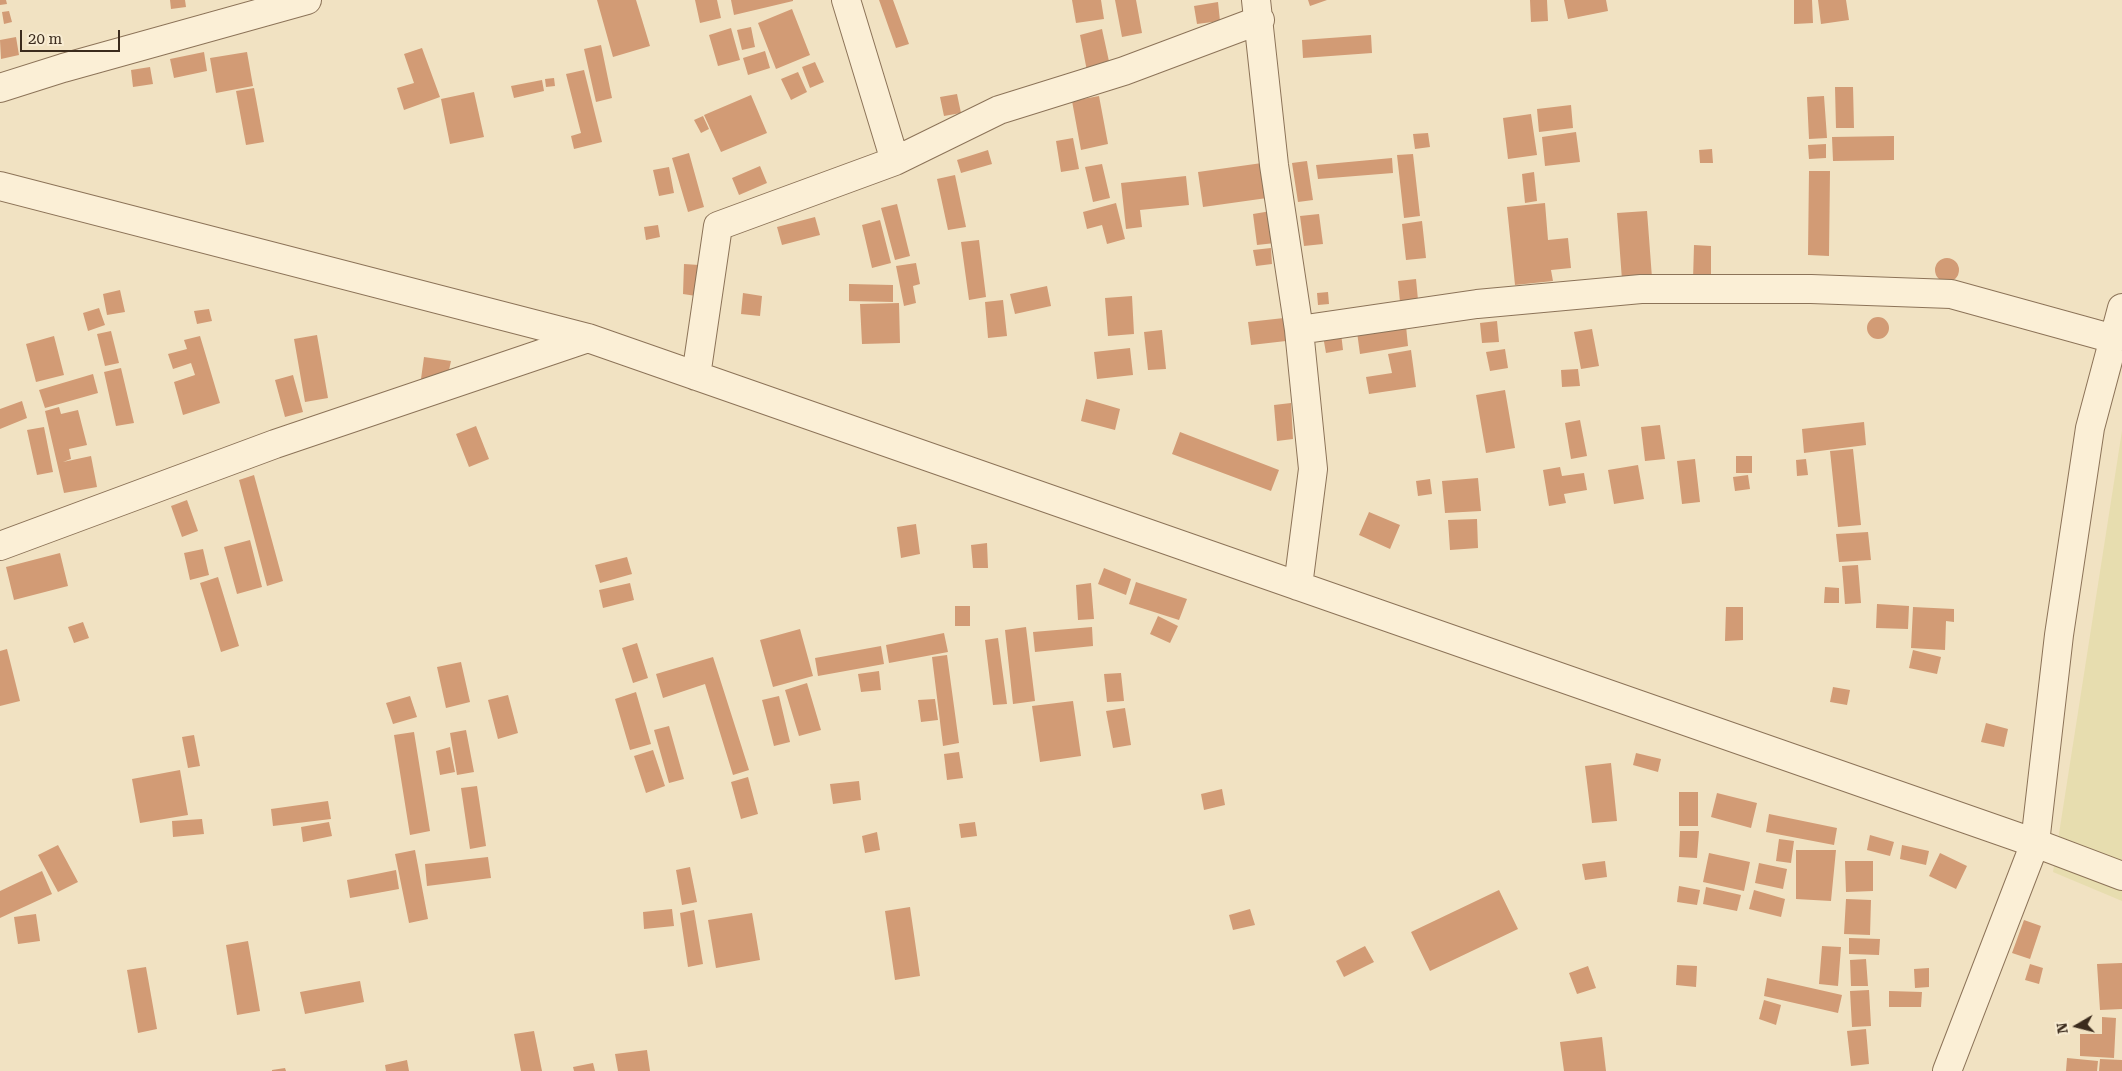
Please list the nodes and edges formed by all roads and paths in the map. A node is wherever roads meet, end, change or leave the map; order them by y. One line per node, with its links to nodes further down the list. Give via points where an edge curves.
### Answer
1 (307, 0): 4 (street)
2 (846, 0): 5 (street)
3 (1258, 10): 5 (street, via 1124,71 1000,110); 8 (street, via 1274,165)
4 (0, 88)
5 (895, 161): 11 (street, via 718,226)
6 (0, 186): 9 (street)
7 (2122, 308): 10 (street)
8 (1299, 330): 10 (street, via 1477,304 1641,289 1811,289 1951,294); 13 (street, via 1313,469)
9 (588, 338): 11 (street); 12 (street, via 275,444)
10 (2114, 339): 14 (street, via 2090,428 2059,635)
11 (696, 376): 13 (street)
12 (0, 546)
13 (1298, 586): 14 (street)
14 (2035, 843): 15 (street); 16 (street)
15 (2122, 876)
16 (1947, 1071)

